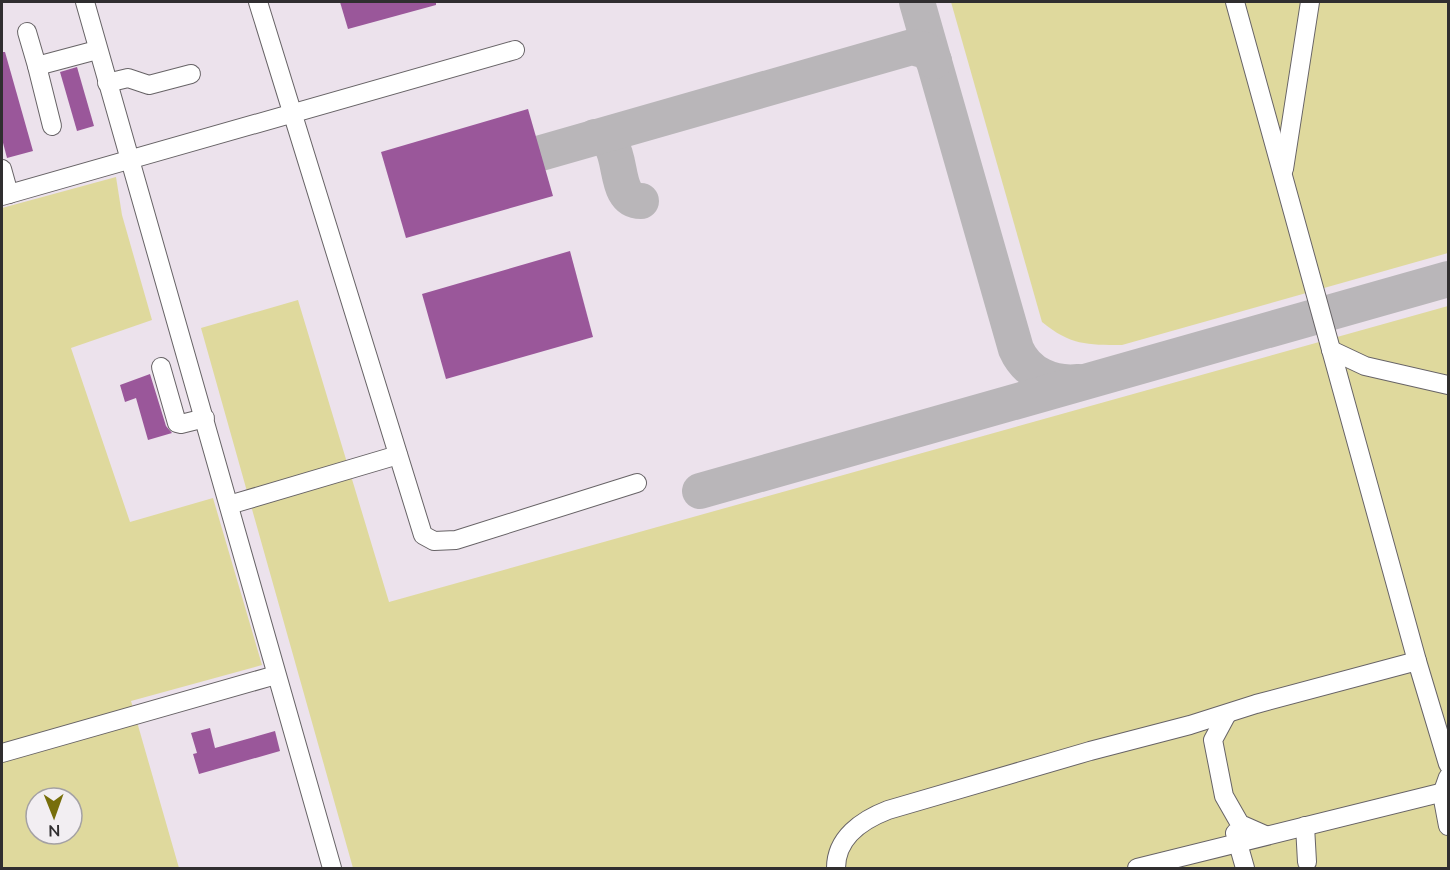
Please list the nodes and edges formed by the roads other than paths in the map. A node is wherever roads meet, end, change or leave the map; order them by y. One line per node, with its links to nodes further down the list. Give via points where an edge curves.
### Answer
1 (85, 2): 6 (lane)
2 (258, 2): 11 (lane)
3 (1235, 2): 15 (lane)
4 (1310, 2): 15 (lane)
5 (27, 32): 8 (lane)
6 (97, 50): 8 (lane); 10 (lane)
7 (515, 50): 11 (lane)
8 (37, 66): 12 (lane)
9 (190, 74): 10 (lane, via 149,85 128,78)
10 (107, 83): 13 (lane)
11 (293, 114): 13 (lane); 23 (lane)
12 (52, 126)
13 (130, 159): 16 (lane); 22 (lane)
14 (2, 169): 16 (lane)
15 (1283, 176): 17 (lane)
16 (5, 195)
17 (1331, 350): 18 (lane); 20 (lane)
18 (1365, 366): 20 (lane); 21 (lane)
19 (161, 368): 22 (lane, via 177,423)
20 (1340, 383): 26 (lane)
21 (1449, 386)
22 (205, 418): 25 (lane)
23 (398, 455): 24 (lane, via 423,535 434,541 456,540); 25 (lane)
24 (637, 483)
25 (229, 505): 27 (lane)
26 (1417, 661): 28 (lane); 32 (lane)
27 (276, 675): 31 (lane); 40 (lane)
28 (1227, 714): 29 (lane); 30 (lane)
29 (1190, 725): 30 (lane); 41 (lane, via 888,810 855,828 838,854)
30 (1213, 740): 34 (lane)
31 (2, 753)
32 (1449, 764)
33 (1446, 787): 35 (lane); 36 (lane)
34 (1224, 796): 37 (lane, via 1240,824); 38 (lane)
35 (1305, 826): 37 (lane); 39 (lane)
36 (1449, 826)
37 (1265, 835): 38 (lane)
38 (1238, 843): 42 (lane); 43 (lane)
39 (1307, 862)
40 (332, 868)
41 (836, 868)
42 (1137, 868)
43 (1245, 868)

